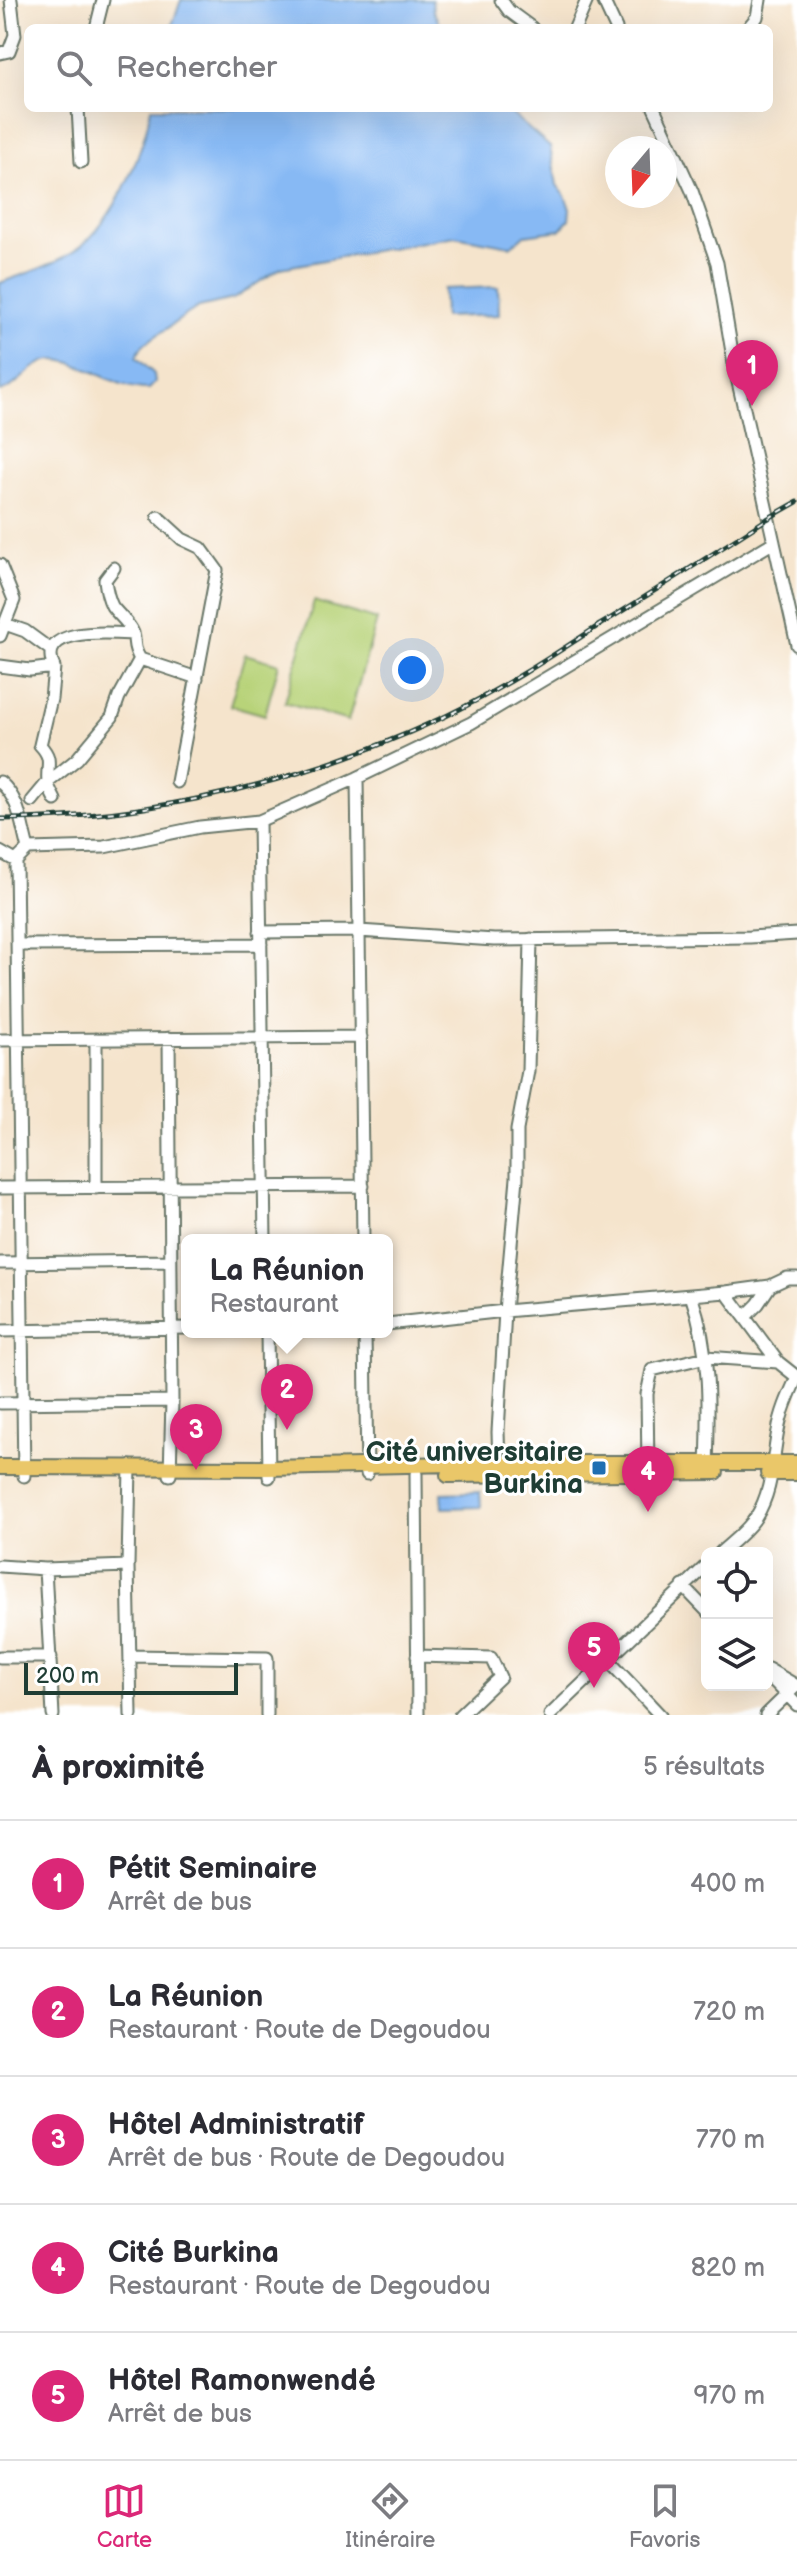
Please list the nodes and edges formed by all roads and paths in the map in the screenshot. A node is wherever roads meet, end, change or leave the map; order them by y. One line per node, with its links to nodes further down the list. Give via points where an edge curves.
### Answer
1 (11, 0): 12 (street, via 15,35 9,51)
2 (103, 0): 7 (street)
3 (501, 0): 8 (street)
4 (587, 0): 9 (street)
5 (603, 0): 10 (street)
6 (760, 0): 11 (street)
7 (97, 24)
8 (527, 24)
9 (577, 24)
10 (614, 24)
11 (751, 24)
12 (0, 53)
13 (78, 112): 15 (street)
14 (656, 112): 17 (street, via 717,263)
15 (81, 162)
16 (158, 517): 28 (street, via 201,548 217,570)
17 (774, 542): 23 (street); 29 (street, via 471,723)
18 (0, 565): 20 (street, via 14,600)
19 (114, 568): 21 (street, via 105,580 106,589)
20 (5, 624): 22 (street); 24 (street)
21 (133, 634): 24 (street, via 81,634 59,640); 25 (street, via 132,646)
22 (0, 636)
23 (797, 645)
24 (51, 650): 27 (street)
25 (140, 659): 28 (street); 32 (street, via 112,717 77,759)
26 (0, 666): 27 (street)
27 (54, 667): 32 (street, via 40,745 50,767)
28 (197, 678): 31 (street)
29 (357, 778): 35 (street); 39 (street)
30 (0, 782): 36 (street, via 18,807)
31 (177, 782)
32 (47, 783): 33 (street); 34 (street)
33 (55, 800)
34 (32, 801)
35 (259, 821): 36 (street, via 104,847); 41 (street)
36 (28, 849): 38 (street)
37 (0, 852): 38 (street)
38 (16, 861): 43 (street)
39 (359, 931): 41 (street); 42 (street); 44 (street)
40 (797, 934): 42 (street)
41 (260, 938): 43 (street); 46 (street)
42 (531, 939): 65 (street, via 528,1071 517,1130)
43 (17, 945): 49 (street)
44 (361, 1037): 46 (street); 50 (street)
45 (169, 1038): 46 (street); 47 (street); 51 (street)
46 (262, 1038): 52 (street)
47 (96, 1039): 49 (street); 55 (street)
48 (0, 1040): 49 (street)
49 (18, 1040): 54 (street)
50 (363, 1186): 52 (street); 57 (street)
51 (171, 1187): 52 (street); 55 (street); 58 (street)
52 (264, 1187): 56 (street)
53 (0, 1188): 54 (street)
54 (20, 1188): 55 (street); 60 (street)
55 (96, 1188)
56 (265, 1234)
57 (363, 1234)
58 (171, 1261): 60 (street); 69 (street)
59 (0, 1263): 60 (street)
60 (21, 1263): 71 (street)
61 (797, 1278): 62 (street)
62 (770, 1286): 63 (street); 66 (street)
63 (726, 1292): 64 (street); 66 (street)
64 (691, 1295): 65 (street); 74 (street)
65 (505, 1311): 67 (street); 80 (street)
66 (745, 1317): 75 (street)
67 (393, 1323)
68 (181, 1328): 69 (street)
69 (172, 1329): 71 (street); 77 (street)
70 (0, 1331): 71 (street)
71 (22, 1331): 79 (street)
72 (267, 1338): 90 (street)
73 (365, 1338): 86 (street)
74 (706, 1357): 75 (street); 83 (street); 84 (street, via 652,1370 647,1394)
75 (778, 1362): 76 (street)
76 (797, 1377): 85 (street, via 778,1431)
77 (172, 1401): 79 (street); 89 (street)
78 (0, 1403): 79 (street)
79 (23, 1403): 87 (street)
80 (499, 1463): 84 (main road); 86 (main road)
81 (797, 1463): 85 (main road)
82 (0, 1467): 87 (main road)
83 (707, 1467): 84 (main road); 85 (main road)
84 (648, 1468): 92 (main road)
85 (774, 1468): 91 (main road); 94 (street, via 755,1518)
86 (366, 1470): 90 (main road); 92 (main road)
87 (24, 1471): 88 (main road); 93 (main road)
88 (130, 1471): 89 (main road); 96 (street)
89 (170, 1471): 90 (main road)
90 (269, 1472)
91 (797, 1473)
92 (416, 1474): 102 (street)
93 (0, 1476)
94 (726, 1547)
95 (0, 1566): 97 (street)
96 (128, 1566): 97 (street); 101 (street)
97 (45, 1569): 104 (street)
98 (701, 1570): 99 (street)
99 (683, 1586): 100 (street); 105 (street)
100 (701, 1605)
101 (131, 1656): 110 (street); 111 (street, via 267,1658)
102 (417, 1656): 112 (street); 113 (street, via 491,1658 500,1677)
103 (0, 1657): 104 (street)
104 (51, 1657): 109 (street)
105 (607, 1659): 114 (street); 115 (street)
106 (773, 1675): 107 (street)
107 (793, 1689): 108 (street); 116 (street)
108 (797, 1705)
109 (53, 1715)
110 (131, 1715)
111 (267, 1715)
112 (418, 1715)
113 (460, 1715)
114 (550, 1715)
115 (660, 1715)
116 (766, 1715)

